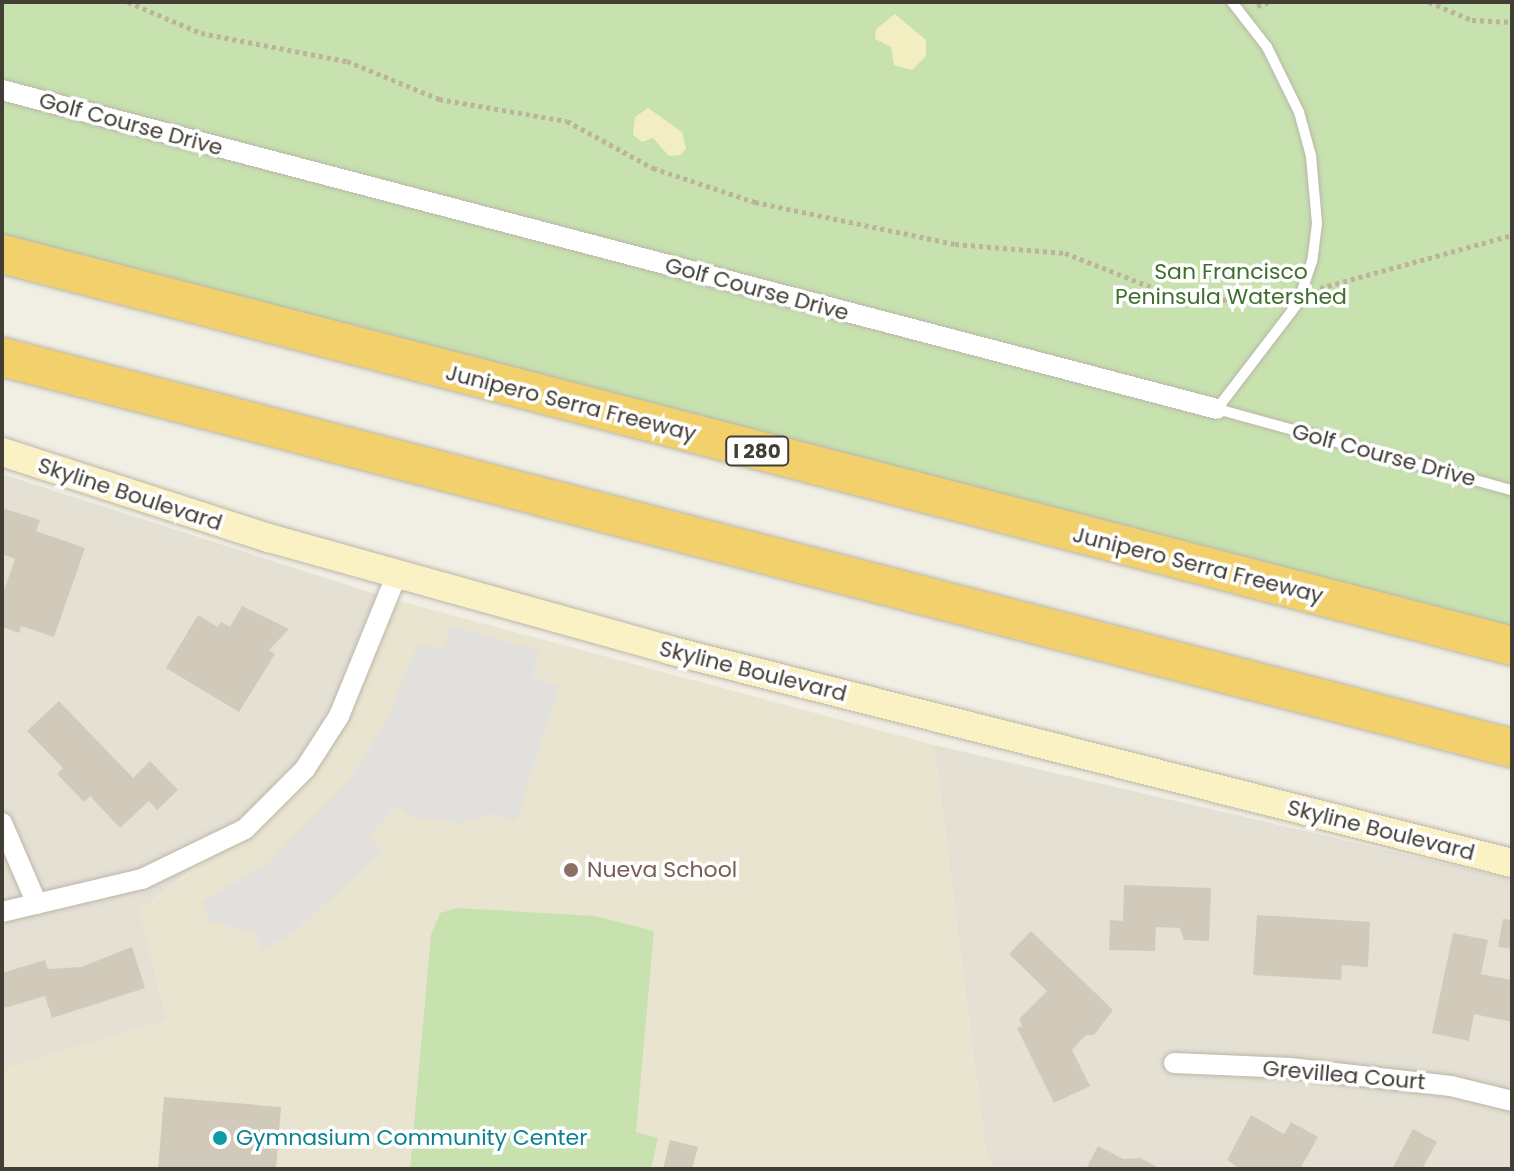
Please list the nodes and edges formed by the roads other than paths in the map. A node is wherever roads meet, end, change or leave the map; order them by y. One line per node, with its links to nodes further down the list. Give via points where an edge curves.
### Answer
1 (1232, 2): 5 (lane, via 1278,66 1306,136 1317,223 1305,288 1286,324)
2 (2, 90): 5 (street, Golf Course Drive)
3 (2, 254): 9 (highway, Junipero Serra Freeway / I 280)
4 (2, 357): 10 (highway)
5 (1217, 409): 7 (lane, Golf Course Drive)
6 (2, 452): 8 (main road, Skyline Boulevard)
7 (1512, 490)
8 (396, 576): 12 (main road, Skyline Boulevard); 13 (street, via 339,716 305,769 245,829 142,879)
9 (1512, 646)
10 (1512, 748)
11 (2, 823): 13 (street)
12 (1512, 863)
13 (37, 904): 14 (street)
14 (2, 912)
15 (1174, 1063): 16 (street, Grevillea Court, via 1290,1068 1451,1086)
16 (1512, 1101)

